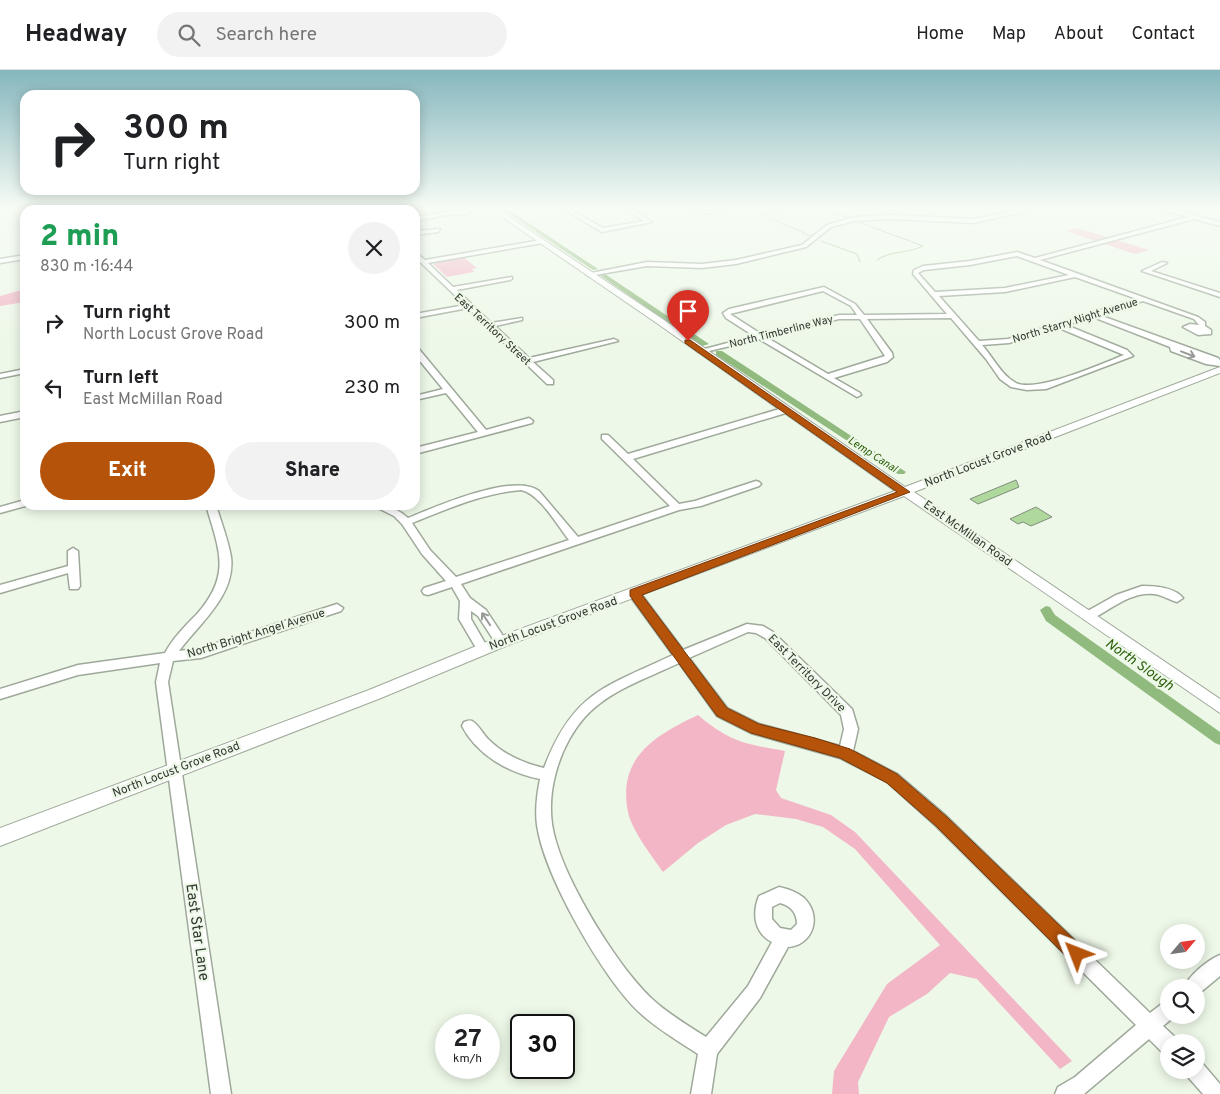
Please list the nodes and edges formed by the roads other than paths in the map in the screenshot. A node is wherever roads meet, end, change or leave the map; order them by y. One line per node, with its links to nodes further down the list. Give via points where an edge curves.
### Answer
1 (460, 256): 11 (street)
2 (562, 256): 13 (main road, East McMillan Road)
3 (763, 256): 13 (street, via 714,265 641,264)
4 (1006, 256): 17 (street, via 918,270 915,273)
5 (1020, 256): 9 (street)
6 (1051, 256): 9 (street)
7 (20, 258): 10 (street)
8 (420, 259): 11 (street, East Territory Street)
9 (1035, 260): 14 (street)
10 (0, 261)
11 (423, 262): 16 (street, East Territory Street)
12 (1164, 263): 18 (street, via 1145,270)
13 (589, 274): 32 (main road, East McMillan Road)
14 (1076, 275): 17 (street, via 999,293); 19 (street)
15 (510, 278): 16 (street)
16 (452, 289): 20 (street, East Territory Street)
17 (932, 294): 23 (street)
18 (1220, 295)
19 (1144, 300): 22 (street, North Starry Night Avenue); 28 (street, via 1196,318 1203,323)
20 (469, 306): 21 (street); 27 (street, East Territory Street)
21 (420, 315)
22 (1093, 315): 26 (street, North Starry Night Avenue); 35 (street, via 1215,360)
23 (952, 316): 24 (street, North Timberline Way); 31 (street)
24 (863, 317): 29 (street, North Timberline Way, via 823,320); 29 (street, via 849,302 824,289 726,313); 38 (street, via 889,357)
25 (520, 319): 27 (street)
26 (1060, 325): 31 (street, North Starry Night Avenue, via 1009,341); 31 (street, via 1128,354 1126,358 1042,387 1022,387 1008,382)
27 (490, 326): 34 (street, East Territory Street)
28 (1201, 327)
29 (760, 336): 32 (street, North Timberline Way); 38 (street)
30 (614, 341): 34 (street)
31 (976, 342)
32 (701, 351): 43 (main road, East McMillan Road)
33 (420, 358): 40 (street)
34 (528, 361): 39 (street, East Territory Street)
35 (1219, 366): 52 (main road, North Locust Grove Road)
36 (20, 372): 37 (street)
37 (0, 376)
38 (827, 377): 41 (street)
39 (550, 382)
40 (448, 390): 42 (street); 47 (street)
41 (857, 395)
42 (420, 397)
43 (786, 410): 50 (street); 52 (main road, East McMillan Road)
44 (20, 415): 45 (street)
45 (0, 419)
46 (529, 421): 47 (street)
47 (484, 433): 49 (street)
48 (605, 437): 50 (street)
49 (420, 451)
50 (626, 458): 54 (street)
51 (756, 484): 54 (street, via 697,504)
52 (905, 492): 66 (main road, North Locust Grove Road); 70 (main road, East McMillan Road)
53 (20, 504): 55 (street)
54 (677, 507): 59 (street)
55 (0, 510)
56 (214, 510): 74 (street, via 225,570 215,598)
57 (389, 510): 58 (street)
58 (406, 522): 59 (street, via 447,506 520,486 534,491); 62 (street, via 426,552)
59 (576, 541): 62 (street)
60 (73, 551): 61 (street)
61 (73, 568): 63 (street); 64 (street)
62 (454, 582): 65 (street); 68 (street)
63 (74, 586)
64 (0, 589)
65 (428, 592)
66 (634, 593): 71 (main road, North Locust Grove Road); 73 (street)
67 (1177, 598): 70 (street, via 1161,590 1140,589)
68 (466, 601): 71 (street, one-way to 68, via 482,613); 72 (street, via 465,619)
69 (337, 608): 74 (street, North Bright Angel Avenue, via 201,653)
70 (1088, 616): 76 (main road, East McMillan Road)
71 (501, 642): 72 (main road, North Locust Grove Road)
72 (483, 650): 79 (main road, North Locust Grove Road)
73 (681, 657): 78 (street, via 722,712 738,722); 78 (street, East Territory Drive, via 738,631 754,628 772,638 847,713 851,729); 80 (street, via 622,682 591,702 567,729)
74 (166, 659): 75 (street, North Bright Angel Avenue, via 78,670); 79 (street, East Star Lane, via 162,682)
75 (0, 694)
76 (1220, 707)
77 (470, 726): 80 (street, via 479,740 496,755 528,772)
78 (844, 754): 86 (street, via 880,770 917,799)
79 (174, 770): 81 (main road, North Locust Grove Road); 90 (street, East Star Lane)
80 (548, 775): 88 (street, via 544,808 546,832 553,853 613,969 645,1005)
81 (0, 837)
82 (783, 939): 88 (street, via 754,992)
83 (1220, 964): 84 (street)
84 (1204, 979)
85 (1160, 1018): 86 (street)
86 (1150, 1026): 87 (street); 92 (street, via 1082,1084)
87 (1160, 1036)
88 (708, 1050): 91 (street)
89 (1202, 1079): 93 (street)
90 (221, 1094)
91 (701, 1094)
92 (1064, 1094)
93 (1216, 1094)

